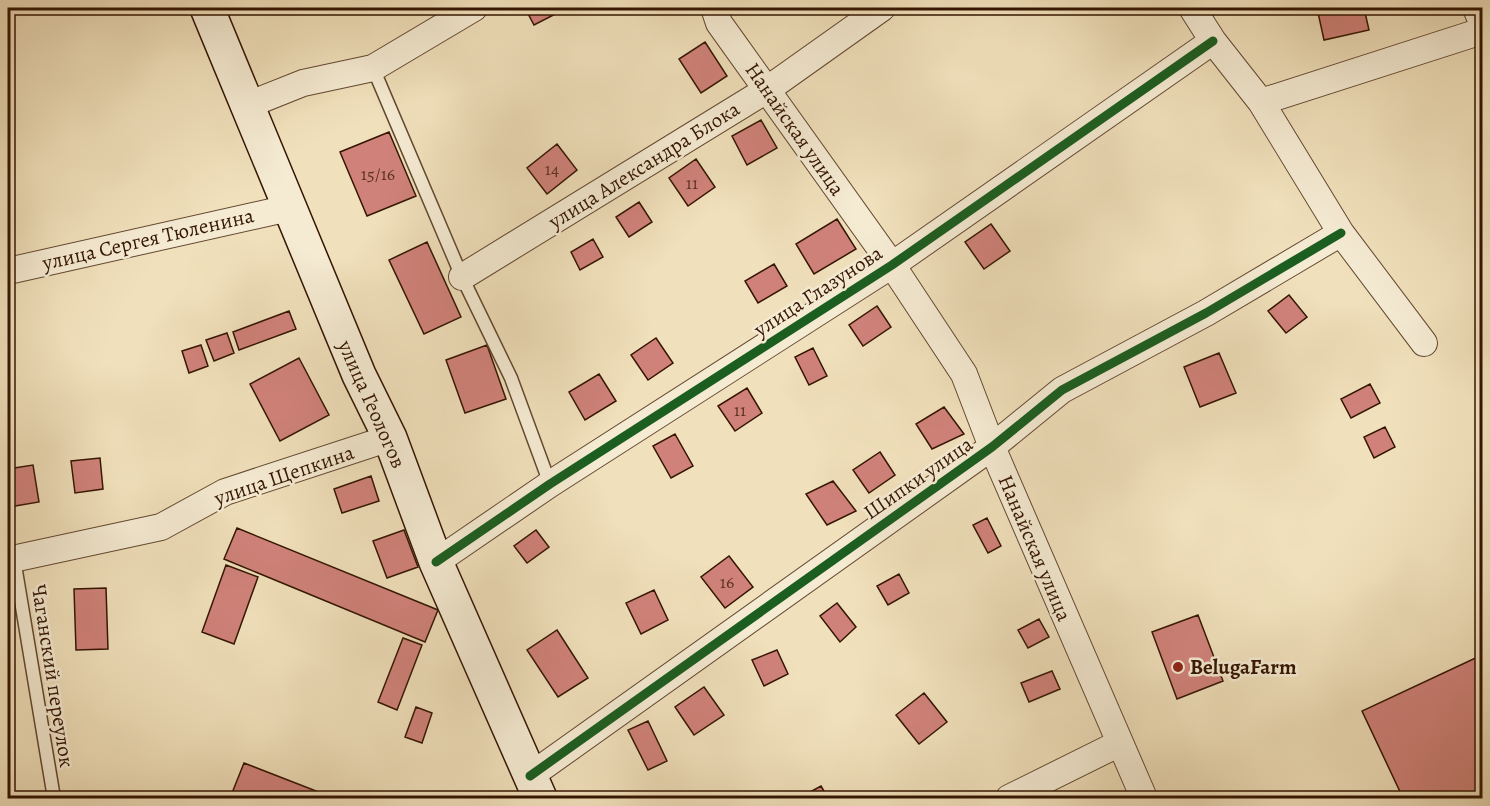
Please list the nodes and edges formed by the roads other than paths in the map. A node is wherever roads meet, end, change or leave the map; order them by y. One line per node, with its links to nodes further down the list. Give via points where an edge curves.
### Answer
1 (207, 8): 13 (street, улица Геологов)
2 (474, 8): 10 (street)
3 (714, 8): 11 (street, Нанайская улица, via 719,23)
4 (882, 8): 11 (street, улица Александра Блока)
5 (1192, 8): 9 (street)
6 (1476, 8): 7 (street)
7 (1482, 23)
8 (1482, 32): 12 (street)
9 (1214, 41): 12 (street); 16 (street, улица Глазунова)
10 (373, 69): 13 (street, via 303,83); 18 (lane)
11 (768, 89): 16 (street, Нанайская улица); 18 (street, улица Александра Блока)
12 (1261, 102): 15 (street)
13 (248, 105): 14 (street, улица Геологов)
14 (289, 207): 17 (street, улица Сергея Тюленина); 20 (street, улица Геологов, via 359,375)
15 (1341, 233): 19 (street); 21 (street, Шипки улица, via 1206,313 1062,390)
16 (892, 265): 21 (street, Нанайская улица, via 964,374); 22 (street, улица Глазунова)
17 (8, 271)
18 (462, 277): 22 (lane, via 511,378)
19 (1424, 343)
20 (390, 438): 23 (street, улица Щепкина, via 225,492 160,527); 24 (street, улица Геологов)
21 (992, 447): 25 (street, Нанайская улица); 26 (street, Шипки улица)
22 (550, 484): 24 (street, улица Глазунова)
23 (11, 560): 27 (lane, Чаганский переулок)
24 (436, 562): 26 (street, улица Геологов)
25 (1118, 744): 28 (street); 29 (street, Нанайская улица)
26 (535, 787)
27 (54, 798)
28 (1009, 798)
29 (1144, 798)

